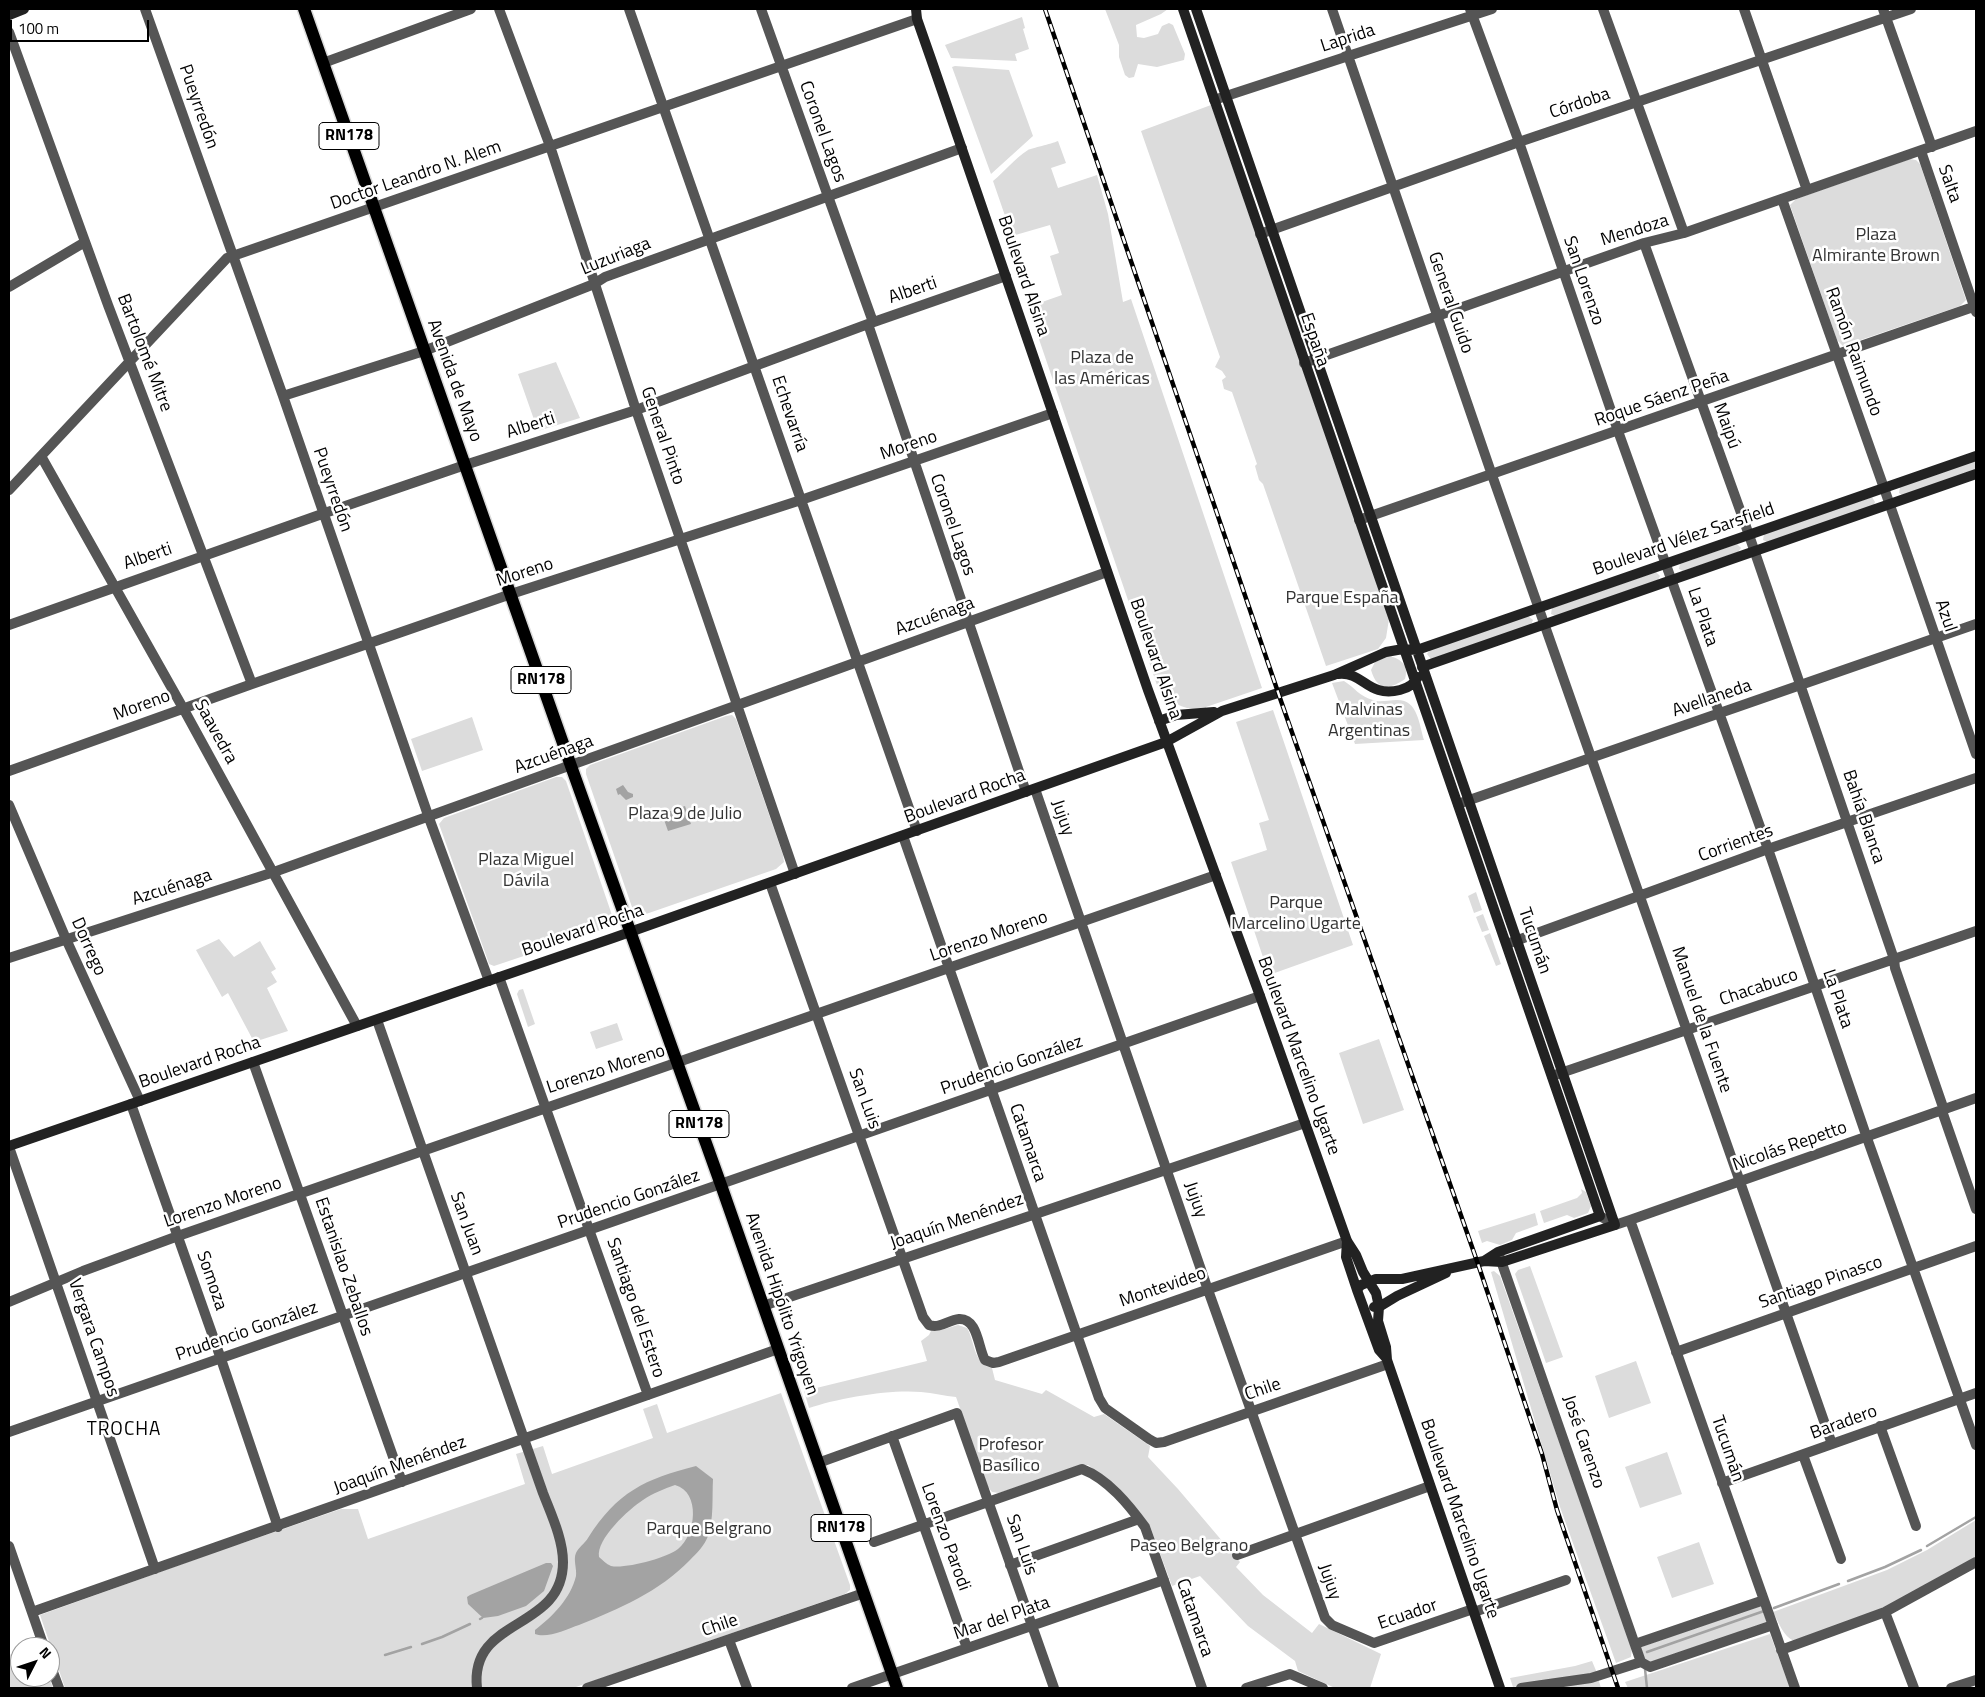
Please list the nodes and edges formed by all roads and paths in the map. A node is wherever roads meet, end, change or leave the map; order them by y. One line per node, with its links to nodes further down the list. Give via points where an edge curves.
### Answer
1 (24, 9): 19 (main road)
2 (145, 9): 46 (street, Pueyrredón)
3 (304, 9): 23 (main road, Avenida de Mayo / RN178)
4 (471, 9): 23 (street)
5 (499, 9): 31 (street, General Pinto)
6 (628, 9): 28 (street, Echevarría)
7 (761, 9): 24 (street, Coronel Lagos)
8 (909, 9): 18 (main road, Boulevard Alsina)
9 (1183, 9): 26 (main road, España)
10 (1196, 9): 25 (main road, España)
11 (1332, 9): 21 (street, General Guido)
12 (1492, 9): 16 (street, Laprida)
13 (1603, 9): 27 (street)
14 (1744, 9): 22 (street)
15 (1911, 9): 17 (street, Córdoba)
16 (1471, 12): 21 (street, Laprida); 30 (street, San Lorenzo)
17 (1884, 13): 22 (street, Córdoba); 32 (street, Salta)
18 (917, 14): 24 (street, Doctor Leandro N. Alem); 33 (main road, Boulevard Alsina)
19 (9, 15)
20 (9, 32): 44 (street, Bartolomé Mitre)
21 (1348, 56): 25 (street, Laprida); 35 (street, General Guido)
22 (1761, 59): 27 (street, Córdoba); 36 (street)
23 (323, 63): 39 (main road, Avenida de Mayo / RN178)
24 (781, 65): 28 (street, Doctor Leandro N. Alem); 37 (street, Coronel Lagos)
25 (1226, 96): 26 (street, Laprida); 40 (main road, España)
26 (1214, 100): 42 (main road, España)
27 (1636, 102): 30 (street, Córdoba); 41 (street)
28 (663, 106): 31 (street, Doctor Leandro N. Alem); 43 (street, Echevarría)
29 (1976, 131): 32 (street, Mendoza)
30 (1518, 142): 35 (street, Córdoba); 47 (street, San Lorenzo)
31 (550, 146): 39 (street, Doctor Leandro N. Alem); 49 (street, General Pinto)
32 (1932, 147): 34 (street, Mendoza)
33 (962, 148): 37 (street, Luzuriaga); 48 (main road, Boulevard Alsina)
34 (1921, 151): 36 (street, Mendoza); 51 (street, Salta)
35 (1393, 186): 40 (street, Córdoba); 52 (street, General Guido)
36 (1807, 190): 38 (street, Mendoza)
37 (828, 196): 43 (street, Luzuriaga); 53 (street, Coronel Lagos)
38 (1782, 199): 41 (street, Mendoza); 55 (street, Ramón Raimundo)
39 (374, 208): 46 (street, Doctor Leandro N. Alem); 54 (main road, Avenida de Mayo / RN178)
40 (1272, 230): 42 (street, Córdoba); 56 (main road, España)
41 (1684, 232): 45 (street, Mendoza)
42 (1260, 234): 58 (main road, España)
43 (709, 239): 49 (street, Luzuriaga, via 605,277); 59 (street, Echevarría)
44 (85, 242): 50 (street); 57 (street, Bartolomé Mitre)
45 (1644, 243): 47 (street, Mendoza); 61 (street, Maipú)
46 (233, 256): 57 (street, Doctor Leandro N. Alem, via 226,258); 60 (street, Pueyrredón)
47 (1563, 272): 52 (street, Mendoza); 64 (street, San Lorenzo)
48 (1006, 276): 53 (street, Alberti); 63 (main road, Boulevard Alsina)
49 (594, 284): 54 (street, Luzuriaga); 62 (street, General Pinto)
50 (9, 287)
51 (1976, 308): 55 (street, Roque Sáenz Peña)
52 (1437, 316): 56 (street, Mendoza); 70 (street, General Guido)
53 (870, 323): 59 (street, Alberti); 67 (street, Coronel Lagos)
54 (424, 351): 60 (street, Luzuriaga); 68 (main road, Avenida de Mayo / RN178)
55 (1837, 355): 61 (street, Roque Sáenz Peña); 71 (street, Ramón Raimundo)
56 (1316, 359): 58 (street, Mendoza); 76 (main road, España)
57 (129, 360): 65 (street, Doctor Leandro N. Alem); 81 (street, Bartolomé Mitre)
58 (1304, 363): 77 (main road, España)
59 (755, 366): 62 (street, Alberti); 73 (street, Echevarría)
60 (283, 396): 75 (street, Pueyrredón)
61 (1701, 403): 64 (street, Roque Sáenz Peña); 78 (street, Maipú)
62 (636, 410): 68 (street, Alberti); 79 (street, General Pinto)
63 (1053, 413): 67 (street, Moreno); 83 (main road, Boulevard Alsina)
64 (1618, 431): 70 (street, Roque Sáenz Peña); 82 (street, San Lorenzo)
65 (41, 456): 72 (street, Doctor Leandro N. Alem); 85 (street, Saavedra)
66 (1976, 456): 71 (main road, Boulevard Vélez Sarsfield)
67 (913, 461): 73 (street, Moreno); 88 (street, Coronel Lagos)
68 (465, 465): 75 (street, Alberti); 86 (main road, Avenida de Mayo / RN178)
69 (1976, 474): 74 (main road, Boulevard Vélez Sarsfield)
70 (1492, 475): 76 (street, Roque Sáenz Peña); 87 (street, General Guido)
71 (1884, 488): 74 (street, Azul); 78 (main road, Boulevard Vélez Sarsfield)
72 (9, 490)
73 (801, 500): 79 (street, Moreno); 96 (street, Echevarría)
74 (1890, 504): 80 (main road, Boulevard Vélez Sarsfield); 92 (street, Azul)
75 (322, 514): 81 (street, Alberti); 93 (street, Pueyrredón)
76 (1371, 517): 77 (street, Roque Sáenz Peña); 95 (main road, España)
77 (1359, 520): 94 (main road, España)
78 (1749, 535): 80 (street, Bahía Blanca); 82 (main road, Boulevard Vélez Sarsfield)
79 (680, 539): 86 (street, Moreno); 102 (street, General Pinto)
80 (1754, 551): 84 (main road, Boulevard Vélez Sarsfield); 101 (street, Bahía Blanca)
81 (203, 555): 85 (street, Alberti); 100 (street, Bartolomé Mitre)
82 (1666, 564): 84 (street, La Plata); 87 (main road, Boulevard Vélez Sarsfield)
83 (1107, 572): 88 (street, Azcuénaga); 106 (main road, Boulevard Alsina)
84 (1672, 580): 89 (main road, Boulevard Vélez Sarsfield); 105 (street, La Plata)
85 (115, 586): 91 (street, Alberti); 103 (street, Saavedra)
86 (512, 594): 93 (street, Moreno); 110 (main road, Avenida de Mayo / RN178)
87 (1539, 608): 89 (street, Manuel de la Fuente); 95 (main road, Boulevard Vélez Sarsfield)
88 (968, 623): 96 (street, Azcuénaga); 113 (street, Coronel Lagos)
89 (1545, 624): 97 (main road, Boulevard Vélez Sarsfield); 109 (street, Manuel de la Fuente)
90 (1976, 624): 92 (street, Avellaneda)
91 (9, 625)
92 (1935, 638): 101 (street, Avellaneda); 108 (street, Azul)
93 (368, 644): 100 (street, Moreno); 117 (street, Pueyrredón)
94 (1403, 649): 95 (main road, Boulevard Vélez Sarsfield); 98 (main road, Boulevard Vélez Sarsfield, via 1370,657); 99 (main road, España)
95 (1417, 650): 97 (main road, España)
96 (858, 663): 102 (street, Azcuénaga); 119 (street, Echevarría)
97 (1422, 667): 99 (main road); 114 (main road, Tucumán)
98 (1334, 675): 99 (main road, via 1352,675 1374,689 1386,692 1406,688); 104 (main road, Boulevard Vélez Sarsfield)
99 (1416, 682): 115 (main road, Tucumán)
100 (252, 684): 103 (street, Moreno)
101 (1800, 686): 105 (street, Avellaneda); 118 (street, Bahía Blanca)
102 (737, 706): 110 (street, Azcuénaga); 123 (street, General Pinto)
103 (183, 708): 111 (street, Moreno); 122 (street, Saavedra)
104 (1222, 711): 106 (main road, via 1176,715); 107 (main road, Boulevard Rocha)
105 (1718, 714): 109 (street, Avellaneda); 121 (street, La Plata)
106 (1159, 720): 107 (main road, Boulevard Alsina)
107 (1166, 742): 113 (main road, Boulevard Rocha); 124 (main road, Boulevard Marcelino Ugarte)
108 (1976, 754)
109 (1591, 757): 114 (street, Avellaneda); 126 (street, Manuel de la Fuente)
110 (571, 766): 117 (street, Azcuénaga); 129 (main road, RN178)
111 (9, 771)
112 (1976, 778): 118 (street, Corrientes)
113 (1030, 790): 119 (main road, Boulevard Rocha); 127 (street, Jujuy)
114 (1469, 800): 115 (street, Avellaneda); 131 (main road, Tucumán)
115 (1458, 804): 131 (main road, Tucumán)
116 (9, 805): 130 (street, Dorrego)
117 (429, 818): 122 (street, Azcuénaga); 136 (street, Pueyrredón)
118 (1848, 822): 121 (street, Corrientes); 133 (street, Bahía Blanca)
119 (916, 831): 120 (main road, Boulevard Rocha)
120 (902, 836): 123 (main road, Boulevard Rocha); 134 (street, Catamarca)
121 (1768, 849): 126 (street, Corrientes); 137 (street, La Plata)
122 (274, 872): 130 (street, Azcuénaga); 141 (street, Saavedra)
123 (795, 874): 125 (main road, Boulevard Rocha)
124 (1216, 875): 127 (street, Lorenzo Moreno); 138 (main road, Boulevard Marcelino Ugarte)
125 (770, 883): 129 (main road, Boulevard Rocha); 139 (street, San Luis)
126 (1640, 896): 131 (street, Corrientes); 142 (street, Manuel de la Fuente)
127 (1081, 922): 134 (street, Lorenzo Moreno); 143 (street, Jujuy)
128 (1976, 930): 133 (street, Chacabuco)
129 (630, 932): 135 (main road, Boulevard Rocha); 145 (main road, Avenida Hipólito Yrigoyen / RN178)
130 (66, 939): 132 (street, Azcuénaga); 150 (street, Dorrego)
131 (1512, 942): 146 (main road, Tucumán); 147 (main road, Tucumán)
132 (9, 958)
133 (1894, 959): 137 (street, Chacabuco); 152 (street, Bahía Blanca)
134 (949, 968): 139 (street, Lorenzo Moreno); 148 (street, Catamarca)
135 (499, 977): 136 (main road, Boulevard Rocha); 151 (street, Santiago del Estero)
136 (489, 981): 140 (main road, Boulevard Rocha)
137 (1815, 985): 142 (street, Chacabuco); 155 (street, La Plata)
138 (1260, 996): 143 (street, Prudencio González); 153 (main road, Boulevard Marcelino Ugarte)
139 (817, 1014): 145 (street, Lorenzo Moreno); 154 (street, San Luis)
140 (377, 1020): 141 (main road, Boulevard Rocha); 157 (street, San Juan)
141 (357, 1026): 144 (main road, Boulevard Rocha)
142 (1687, 1030): 146 (street, Chacabuco); 159 (street, Manuel de la Fuente)
143 (1123, 1044): 148 (street, Prudencio González); 158 (street, Jujuy)
144 (253, 1062): 150 (main road, Boulevard Rocha); 161 (street, Estanislao Zeballos)
145 (677, 1063): 151 (street, Lorenzo Moreno); 160 (main road, Avenida Hipólito Yrigoyen / RN178)
146 (1562, 1072): 147 (street, Chacabuco); 166 (main road, Tucumán)
147 (1552, 1076): 164 (main road, Tucumán)
148 (991, 1090): 154 (street, Prudencio González); 163 (street, Catamarca)
149 (1976, 1098): 152 (street, Nicolás Repetto)
150 (135, 1103): 156 (main road, Boulevard Rocha); 168 (street, Somoza)
151 (546, 1107): 157 (street, Lorenzo Moreno); 167 (street, Santiago del Estero)
152 (1943, 1110): 155 (street, Nicolás Repetto); 162 (street, Bahía Blanca)
153 (1305, 1123): 158 (street, Joaquín Menéndez); 169 (main road, Boulevard Marcelino Ugarte)
154 (860, 1136): 160 (street, Prudencio González); 172 (street, San Luis)
155 (1867, 1138): 159 (street, Nicolás Repetto); 176 (street, La Plata)
156 (9, 1147): 179 (street, Vergara Campos)
157 (422, 1150): 161 (street, Lorenzo Moreno); 177 (street, San Juan)
158 (1167, 1169): 163 (street, Joaquín Menéndez); 180 (street, Jujuy)
159 (1741, 1182): 165 (street, Nicolás Repetto); 186 (street, Manuel de la Fuente)
160 (721, 1185): 167 (street, Prudencio González); 183 (main road, Avenida Hipólito Yrigoyen / RN178)
161 (300, 1193): 168 (street, Lorenzo Moreno); 187 (street, Estanislao Zeballos)
162 (1976, 1209)
163 (1034, 1213): 172 (street, Joaquín Menéndez); 188 (street, Catamarca)
164 (1600, 1216): 166 (street); 171 (main road, Nicolás Repetto)
165 (1630, 1220): 166 (street, Nicolás Repetto); 190 (street, Tucumán)
166 (1614, 1225): 174 (main road, Nicolás Repetto)
167 (590, 1231): 177 (street, Prudencio González); 195 (street, Santiago del Estero)
168 (178, 1236): 179 (street, Lorenzo Moreno); 191 (street, Somoza)
169 (1347, 1241): 178 (main road, Boulevard Marcelino Ugarte); 180 (street, Montevideo); 181 (main road, Boulevard Marcelino Ugarte, via 1346,1257)
170 (1976, 1246): 176 (street, Santiago Pinasco)
171 (1498, 1252): 173 (main road, Nicolás Repetto); 174 (street, José Carenzo)
172 (903, 1258): 183 (street, Joaquín Menéndez); 192 (street, San Luis, via 923,1317 929,1325 965,1320 972,1326)
173 (1484, 1262): 174 (main road, Nicolás Repetto); 175 (main road, Nicolás Repetto)
174 (1502, 1262): 237 (street, José Carenzo)
175 (1456, 1268): 178 (main road, Nicolás Repetto); 185 (main road, Nicolás Repetto)
176 (1913, 1268): 186 (street, Santiago Pinasco); 196 (street, La Plata)
177 (467, 1273): 187 (street, Prudencio González); 202 (street, San Juan)
178 (1369, 1282): 181 (main road, Nicolás Repetto); 185 (main road, Boulevard Marcelino Ugarte)
179 (56, 1283): 182 (street, Lorenzo Moreno); 197 (street, Vergara Campos)
180 (1208, 1290): 188 (street, Montevideo); 198 (street, Jujuy)
181 (1357, 1290): 184 (main road, Boulevard Marcelino Ugarte)
182 (9, 1302)
183 (764, 1306): 189 (main road, Avenida Hipólito Yrigoyen / RN178)
184 (1363, 1307): 185 (main road); 193 (main road, Boulevard Marcelino Ugarte, via 1379,1350)
185 (1379, 1307): 193 (main road, Boulevard Marcelino Ugarte, via 1378,1321)
186 (1786, 1313): 190 (street, Santiago Pinasco); 204 (street, Manuel de la Fuente)
187 (343, 1316): 191 (street, Prudencio González); 208 (street, Estanislao Zeballos)
188 (1077, 1335): 192 (street, Montevideo, via 999,1362); 203 (street, Catamarca, via 1102,1405)
189 (778, 1349): 195 (street, Joaquín Menéndez); 207 (main road, Avenida Hipólito Yrigoyen / RN178)
190 (1676, 1352): 209 (street, Tucumán)
191 (221, 1359): 197 (street, Prudencio González); 215 (street, Somoza)
192 (989, 1362)
193 (1388, 1362): 198 (street, Chile); 210 (main road, Boulevard Marcelino Ugarte)
194 (1976, 1393): 196 (street, Baradero)
195 (648, 1395): 202 (street, Joaquín Menéndez)
196 (1959, 1399): 199 (street, Baradero); 205 (street, La Plata)
197 (97, 1401): 200 (street, Prudencio González); 224 (street, Vergara Campos)
198 (1252, 1411): 203 (street, Chile, via 1164,1442 1156,1443); 216 (street, Jujuy)
199 (1880, 1426): 204 (street, Baradero); 214 (street)
200 (9, 1432)
201 (892, 1436): 207 (street); 211 (street, San Luis, via 957,1413); 213 (street, Lorenzo Parodi)
202 (524, 1439): 208 (street, Joaquín Menéndez); 244 (street, San Juan, via 558,1538 563,1572 558,1589 547,1605 501,1634 485,1649 477,1671)
203 (1149, 1439)
204 (1832, 1444): 206 (street, Baradero)
205 (1976, 1446)
206 (1803, 1455): 209 (street, Baradero); 220 (street)
207 (818, 1463): 227 (main road, Avenida Hipólito Yrigoyen / RN178)
208 (402, 1482): 215 (street, Joaquín Menéndez)
209 (1722, 1483): 228 (street, Tucumán)
210 (1430, 1486): 216 (street); 229 (main road, Boulevard Marcelino Ugarte)
211 (989, 1503): 212 (street, Catamarca, via 1082,1469 1099,1477); 213 (street); 222 (street, San Luis)
212 (1139, 1519): 222 (street); 225 (street, Catamarca, via 1145,1527)
213 (924, 1526): 217 (street); 238 (street, Lorenzo Parodi)
214 (1916, 1526)
215 (278, 1527): 224 (street, Joaquín Menéndez)
216 (1295, 1534): 219 (street); 232 (street, Jujuy)
217 (874, 1542)
218 (9, 1546): 223 (street)
219 (1237, 1556)
220 (1841, 1559)
221 (1976, 1562): 231 (street)
222 (1010, 1565): 233 (street, San Luis)
223 (12, 1569): 230 (street)
224 (155, 1569): 230 (street, Joaquín Menéndez)
225 (1164, 1580): 233 (street, Mar del Plata); 250 (street, Catamarca)
226 (1566, 1580): 229 (street)
227 (864, 1594): 236 (street, Chile); 241 (main road, Avenida Hipólito Yrigoyen / RN178)
228 (1764, 1600): 234 (street, Tucumán); 237 (street)
229 (1473, 1611): 232 (street, Ecuador, via 1374,1644); 253 (main road, Boulevard Marcelino Ugarte)
230 (32, 1612): 235 (street)
231 (1885, 1612): 239 (street); 256 (street)
232 (1327, 1621)
233 (1032, 1625): 238 (street, Mar del Plata); 249 (street, San Luis)
234 (1772, 1625): 239 (street, Tucumán); 240 (street, via 1650,1667)
235 (41, 1637)
236 (730, 1640): 243 (street, Chile); 246 (street)
237 (1635, 1644): 240 (street, José Carenzo)
238 (967, 1648): 241 (street, Mar del Plata)
239 (1781, 1650): 255 (street, Tucumán)
240 (1641, 1662): 254 (street, via 1591,1678)
241 (892, 1674): 247 (street, Mar del Plata); 248 (main road, Avenida Hipólito Yrigoyen / RN178)
242 (1976, 1680): 257 (street)
243 (604, 1686): 245 (street, Chile)
244 (478, 1688)
245 (587, 1688)
246 (746, 1688)
247 (852, 1688)
248 (897, 1688)
249 (1054, 1688)
250 (1202, 1688)
251 (1246, 1688): 252 (street, via 1290,1674)
252 (1323, 1688)
253 (1500, 1688)
254 (1521, 1688)
255 (1795, 1688)
256 (1914, 1688)
257 (1951, 1688)

